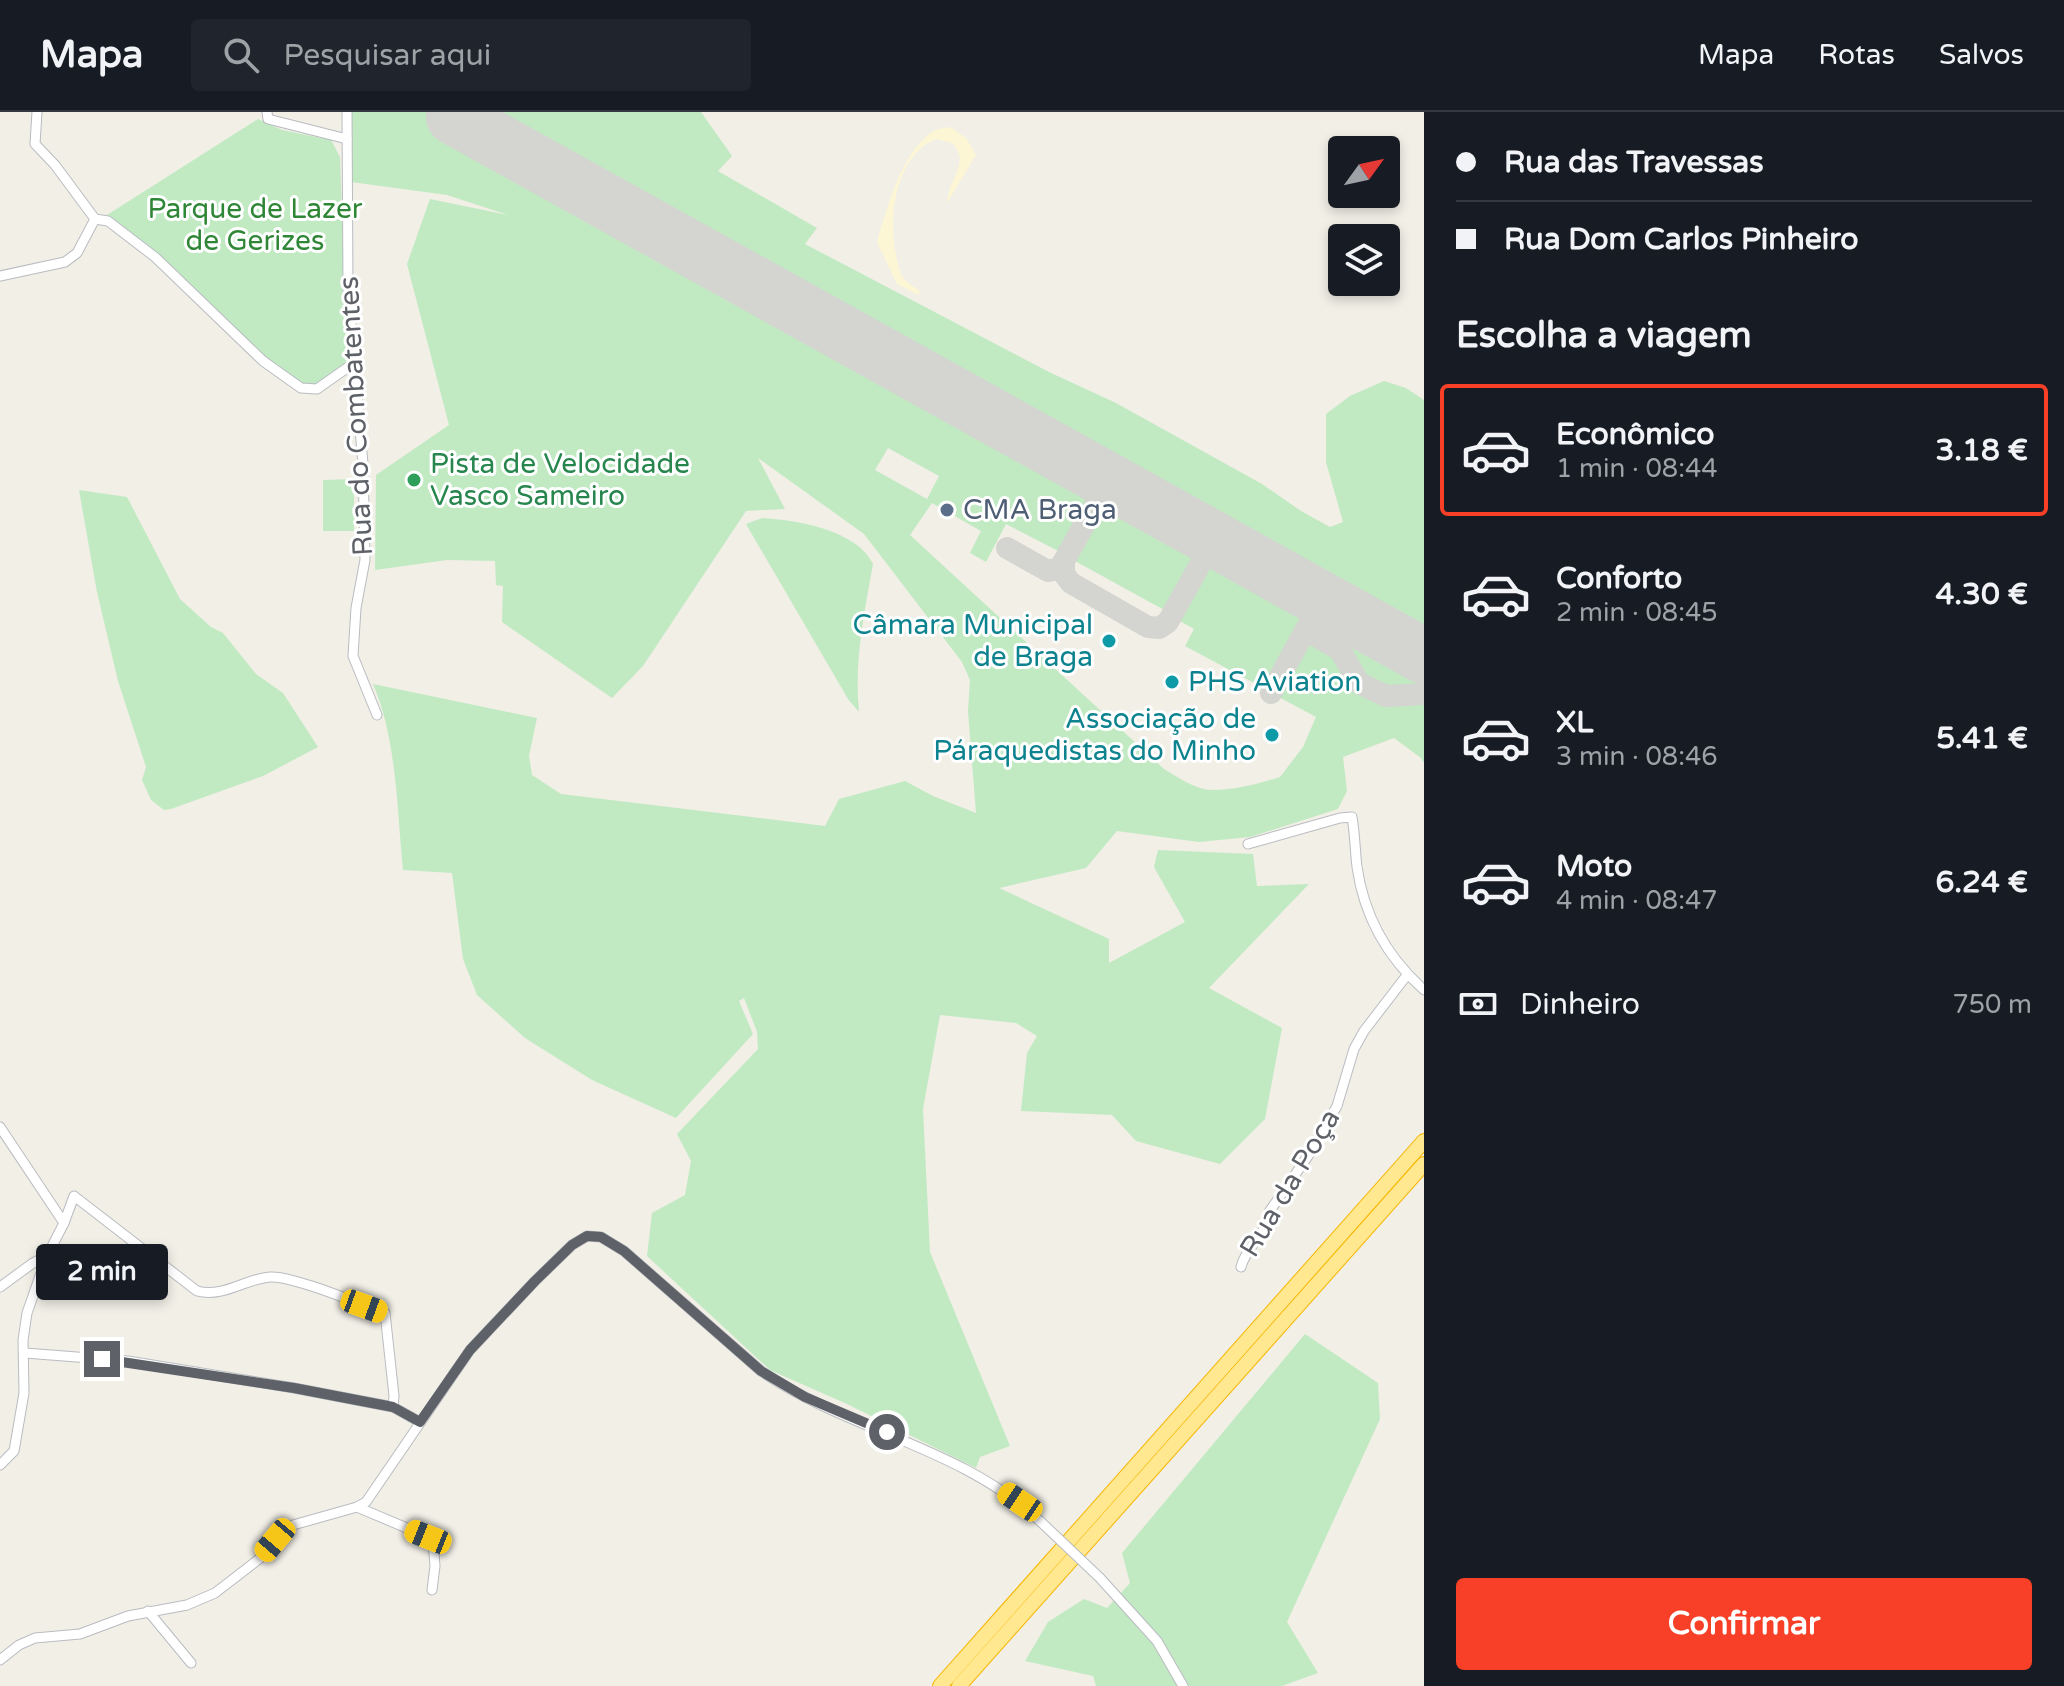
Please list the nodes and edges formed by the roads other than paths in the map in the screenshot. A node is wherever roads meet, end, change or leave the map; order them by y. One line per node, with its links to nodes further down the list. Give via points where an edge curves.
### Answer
1 (37, 112): 5 (street, via 35,144)
2 (267, 112): 4 (street, via 268,119 284,125)
3 (347, 112): 4 (street, Rua do Combatentes)
4 (347, 139): 7 (street, Rua do Combatentes)
5 (95, 219): 6 (street, via 77,253 65,262); 7 (street, via 108,221 155,257 263,361 301,388 317,389)
6 (0, 276)
7 (354, 363): 8 (street, Rua do Combatentes, via 365,560 353,656)
8 (377, 715)
9 (1248, 844): 10 (street, via 1352,817 1364,901 1381,940)
10 (1407, 975): 11 (street); 17 (street, Rua da Poça, via 1364,1031 1337,1106 1269,1212 1269,1223)
11 (1424, 990)
12 (0, 1127): 15 (street)
13 (1424, 1141): 27 (highway)
14 (1424, 1164): 26 (highway)
15 (64, 1223): 16 (street); 20 (street, via 74,1196 197,1291 220,1293 272,1277 385,1313)
16 (47, 1256): 18 (street); 19 (street, via 27,1313)
17 (1241, 1267)
18 (0, 1287)
19 (25, 1353): 20 (street, via 128,1361); 22 (street, via 14,1451)
20 (393, 1407): 21 (street)
21 (420, 1422): 23 (street, via 376,1490); 34 (street, bridge, via 470,1350 535,1281 572,1245 587,1236 601,1237 783,1386 914,1443 1020,1502 1157,1641)
22 (0, 1465)
23 (357, 1507): 24 (street, via 433,1542); 25 (street, via 293,1525 215,1593 187,1605)
24 (432, 1590)
25 (148, 1611): 28 (street, via 80,1634 35,1638); 29 (street)
26 (1020, 1618): 32 (highway); 33 (highway, via 1009,1640)
27 (994, 1626): 30 (highway); 31 (highway)
28 (0, 1660)
29 (191, 1663)
30 (931, 1686)
31 (940, 1686)
32 (959, 1686)
33 (967, 1686)
34 (1183, 1686)

